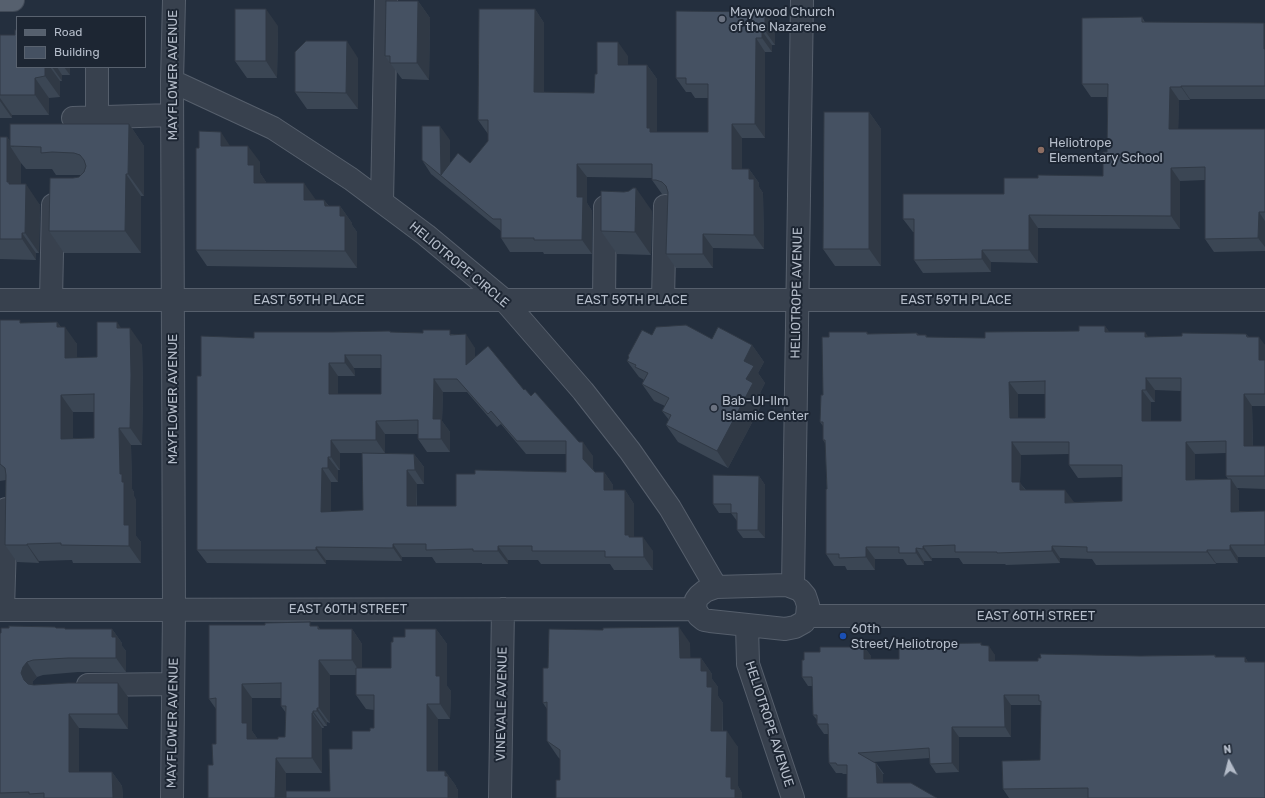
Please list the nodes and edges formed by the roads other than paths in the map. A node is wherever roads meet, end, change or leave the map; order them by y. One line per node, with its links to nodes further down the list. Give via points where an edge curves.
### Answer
1 (0, 0): 2 (main road)
2 (12, 0)
3 (174, 0): 7 (street, MAYFLOWER AVENUE)
4 (386, 0): 12 (street)
5 (802, 0): 21 (street, HELIOTROPE AVENUE)
6 (97, 68): 10 (street)
7 (172, 81): 8 (street, MAYFLOWER AVENUE); 12 (street, HELIOTROPE CIRCLE, via 273,128)
8 (172, 114): 10 (street); 17 (street, MAYFLOWER AVENUE)
9 (73, 118): 10 (street)
10 (97, 118)
11 (61, 187): 16 (street, via 53,191)
12 (382, 202): 18 (street, HELIOTROPE CIRCLE)
13 (626, 202): 19 (street, via 605,201)
14 (665, 206): 20 (street)
15 (0, 300): 16 (street, EAST 59TH PLACE)
16 (51, 300): 17 (street, EAST 59TH PLACE)
17 (173, 300): 18 (street, EAST 59TH PLACE); 29 (street, MAYFLOWER AVENUE)
18 (504, 300): 19 (street, EAST 59TH PLACE); 25 (street, HELIOTROPE CIRCLE, via 583,391 630,451 670,508)
19 (604, 300): 20 (street, EAST 59TH PLACE)
20 (663, 300): 21 (street, EAST 59TH PLACE)
21 (797, 300): 22 (street, EAST 59TH PLACE); 24 (street, HELIOTROPE AVENUE)
22 (1265, 300)
23 (6, 492): 28 (street)
24 (793, 586): 25 (street); 30 (street, via 805,596 808,605)
25 (716, 587): 27 (street, via 705,591 696,600)
26 (503, 609): 27 (street, EAST 60TH STREET); 29 (street, EAST 60TH STREET); 36 (street, VINEVALE AVENUE)
27 (695, 609): 32 (street, via 704,620)
28 (2, 610): 29 (street, EAST 60TH STREET)
29 (174, 610): 33 (street, MAYFLOWER AVENUE)
30 (807, 616): 31 (street, EAST 60TH STREET); 32 (street, via 804,622 796,627 785,629)
31 (1265, 616)
32 (747, 625): 37 (street, HELIOTROPE AVENUE, via 748,664)
33 (173, 684): 34 (street); 35 (street, MAYFLOWER AVENUE)
34 (71, 685)
35 (172, 798)
36 (500, 798)
37 (793, 798)

